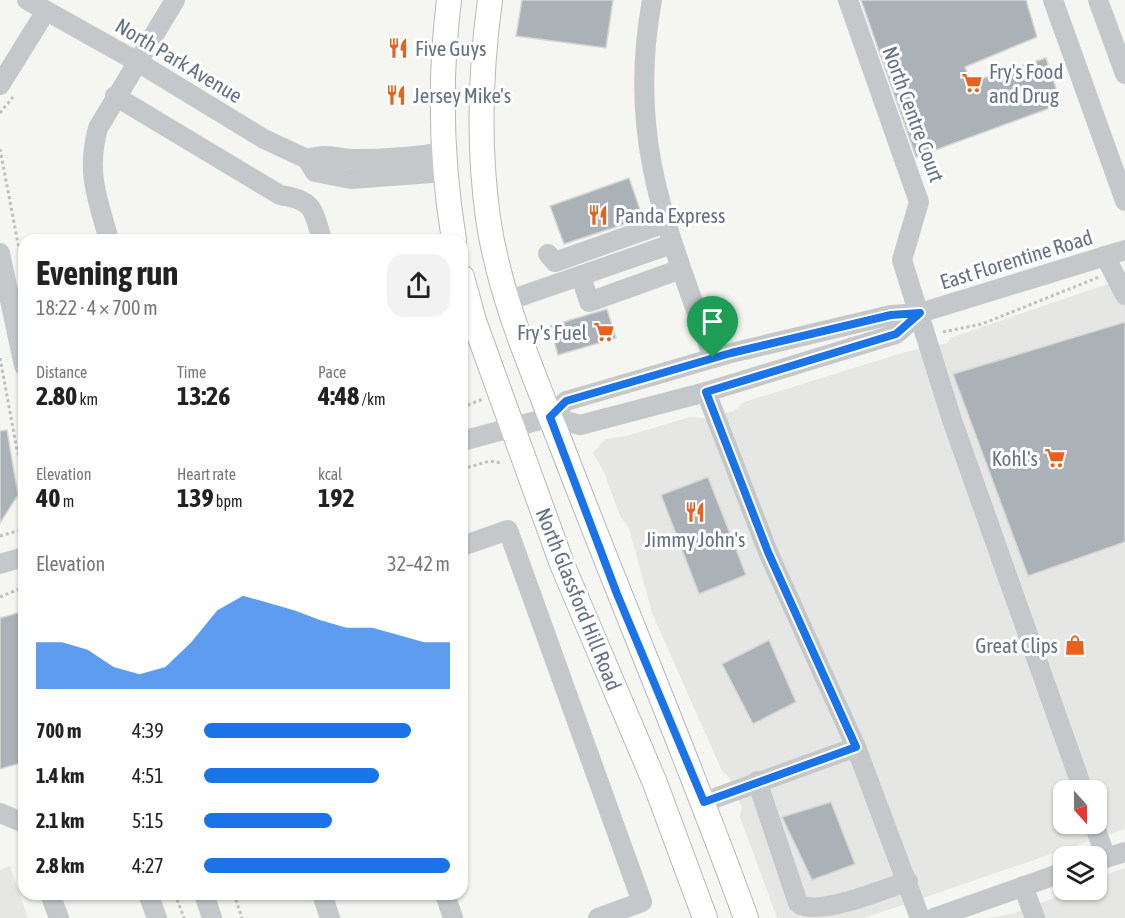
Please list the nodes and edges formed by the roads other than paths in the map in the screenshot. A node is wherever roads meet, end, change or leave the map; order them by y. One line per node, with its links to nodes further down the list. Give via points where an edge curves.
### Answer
1 (27, 0): 9 (street, North Park Avenue)
2 (175, 0): 10 (street)
3 (449, 0): 15 (main road, via 442,53)
4 (490, 0): 31 (main road, North Glassford Hill Road, via 483,64 482,150 488,219)
5 (652, 0): 18 (street, via 643,67 643,111 647,148)
6 (848, 0): 32 (street, North Centre Court, via 920,202 902,260)
7 (1053, 0): 17 (street)
8 (1098, 0): 11 (street)
9 (46, 11): 10 (street, North Park Avenue); 12 (street)
10 (136, 60): 13 (street); 14 (street, North Park Avenue, via 264,138)
11 (1125, 74)
12 (0, 85)
13 (116, 96): 16 (street, via 280,195); 19 (street, via 98,128 92,151 92,180)
14 (307, 159): 15 (street, via 325,154 350,159); 16 (street)
15 (444, 162): 21 (main road)
16 (295, 197): 20 (street, via 307,201 313,209)
17 (1125, 201)
18 (665, 223): 22 (street); 25 (street, via 555,262)
19 (107, 234)
20 (320, 234)
21 (453, 234)
22 (672, 244): 27 (street); 28 (street)
23 (1125, 250): 26 (street, East Florentine Road)
24 (0, 253): 33 (street)
25 (548, 254)
26 (1105, 256): 29 (street); 32 (street, East Florentine Road)
27 (681, 269): 28 (street, via 589,302); 34 (street)
28 (581, 276): 31 (street)
29 (1125, 295)
30 (468, 299): 37 (main road, North Glassford Hill Road)
31 (507, 301): 36 (main road, North Glassford Hill Road)
32 (920, 313): 34 (street, East Florentine Road, via 891,315); 35 (street, East Florentine Road, via 896,334); 43 (street, North Centre Court, via 952,420)
33 (18, 338)
34 (713, 358): 36 (street, East Florentine Road, via 566,401)
35 (706, 392): 36 (street, East Florentine Road, via 580,426); 42 (street, via 768,552)
36 (550, 417): 37 (street, East Florentine Road); 45 (main road, North Glassford Hill Road, via 617,594)
37 (513, 427): 38 (street, East Florentine Road); 64 (main road, North Glassford Hill Road, via 562,564 655,783)
38 (468, 439)
39 (468, 544): 63 (street, via 508,530 642,902)
40 (18, 559): 41 (street)
41 (0, 564)
42 (856, 747): 44 (street); 51 (street)
43 (1079, 780)
44 (757, 781): 45 (street); 51 (street, via 803,908 832,907)
45 (704, 802): 65 (main road, North Glassford Hill Road)
46 (0, 813): 47 (street)
47 (18, 820)
48 (1125, 852): 49 (street)
49 (1107, 857)
50 (1053, 876): 52 (street)
51 (908, 881): 66 (street)
52 (1023, 886): 67 (street); 68 (street)
53 (52, 900): 58 (street)
54 (150, 900): 59 (street)
55 (206, 900): 60 (street)
56 (324, 900): 61 (street)
57 (447, 900): 62 (street)
58 (58, 918)
59 (156, 918)
60 (212, 918)
61 (330, 918)
62 (453, 918)
63 (598, 918)
64 (705, 918)
65 (746, 918)
66 (920, 918)
67 (934, 918)
68 (1035, 918)

